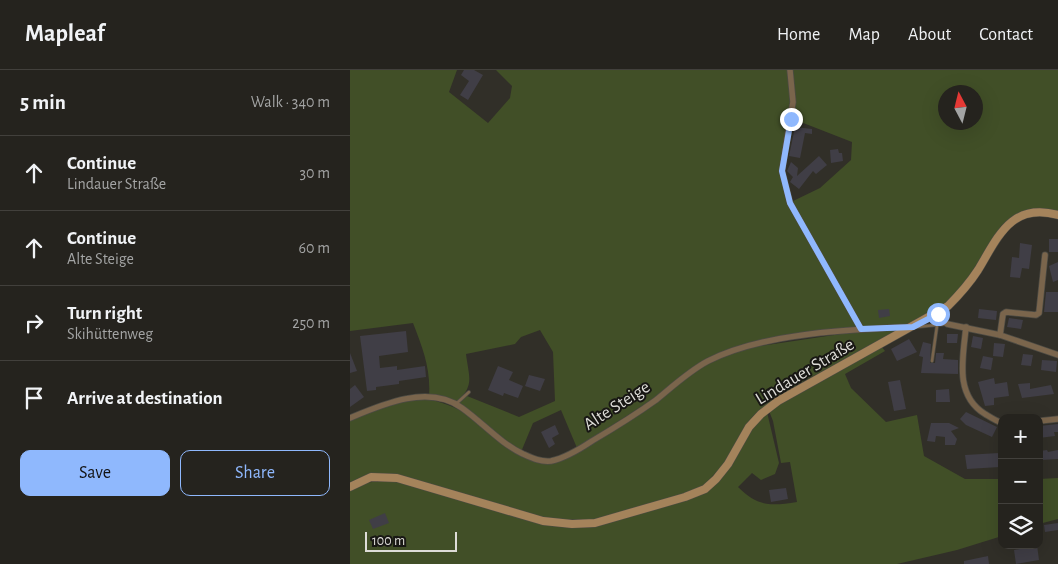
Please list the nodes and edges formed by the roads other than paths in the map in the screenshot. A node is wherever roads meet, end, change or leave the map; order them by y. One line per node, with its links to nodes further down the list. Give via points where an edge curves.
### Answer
1 (790, 70): 9 (street, via 793,102 782,171 784,184 790,203)
2 (1058, 215): 4 (main road, Lindauer Straße, via 1042,212 1024,214 1004,228 964,289)
3 (1044, 255): 10 (street, via 1039,313 1006,312)
4 (938, 314): 5 (street); 7 (main road, Lindauer Straße)
5 (947, 324): 6 (lane); 8 (street)
6 (937, 326): 7 (lane); 12 (lane)
7 (913, 327): 9 (street, Alte Steige); 19 (main road, Lindauer Straße, via 802,387 761,414 749,427 728,464 705,489 621,517 595,523 544,521 412,481 383,476 371,477)
8 (966, 327): 10 (street); 17 (street, via 964,391 977,409)
9 (861, 329): 14 (street, Alte Steige, via 790,338 728,352 706,362 578,450 552,461 539,461 511,448)
10 (1000, 335): 11 (street)
11 (1058, 355)
12 (932, 361)
13 (468, 392): 14 (lane)
14 (456, 404): 15 (street, Alte Steige, via 420,397 393,401)
15 (350, 418)
16 (1058, 419): 18 (street)
17 (998, 421)
18 (1043, 421)
19 (350, 487)

